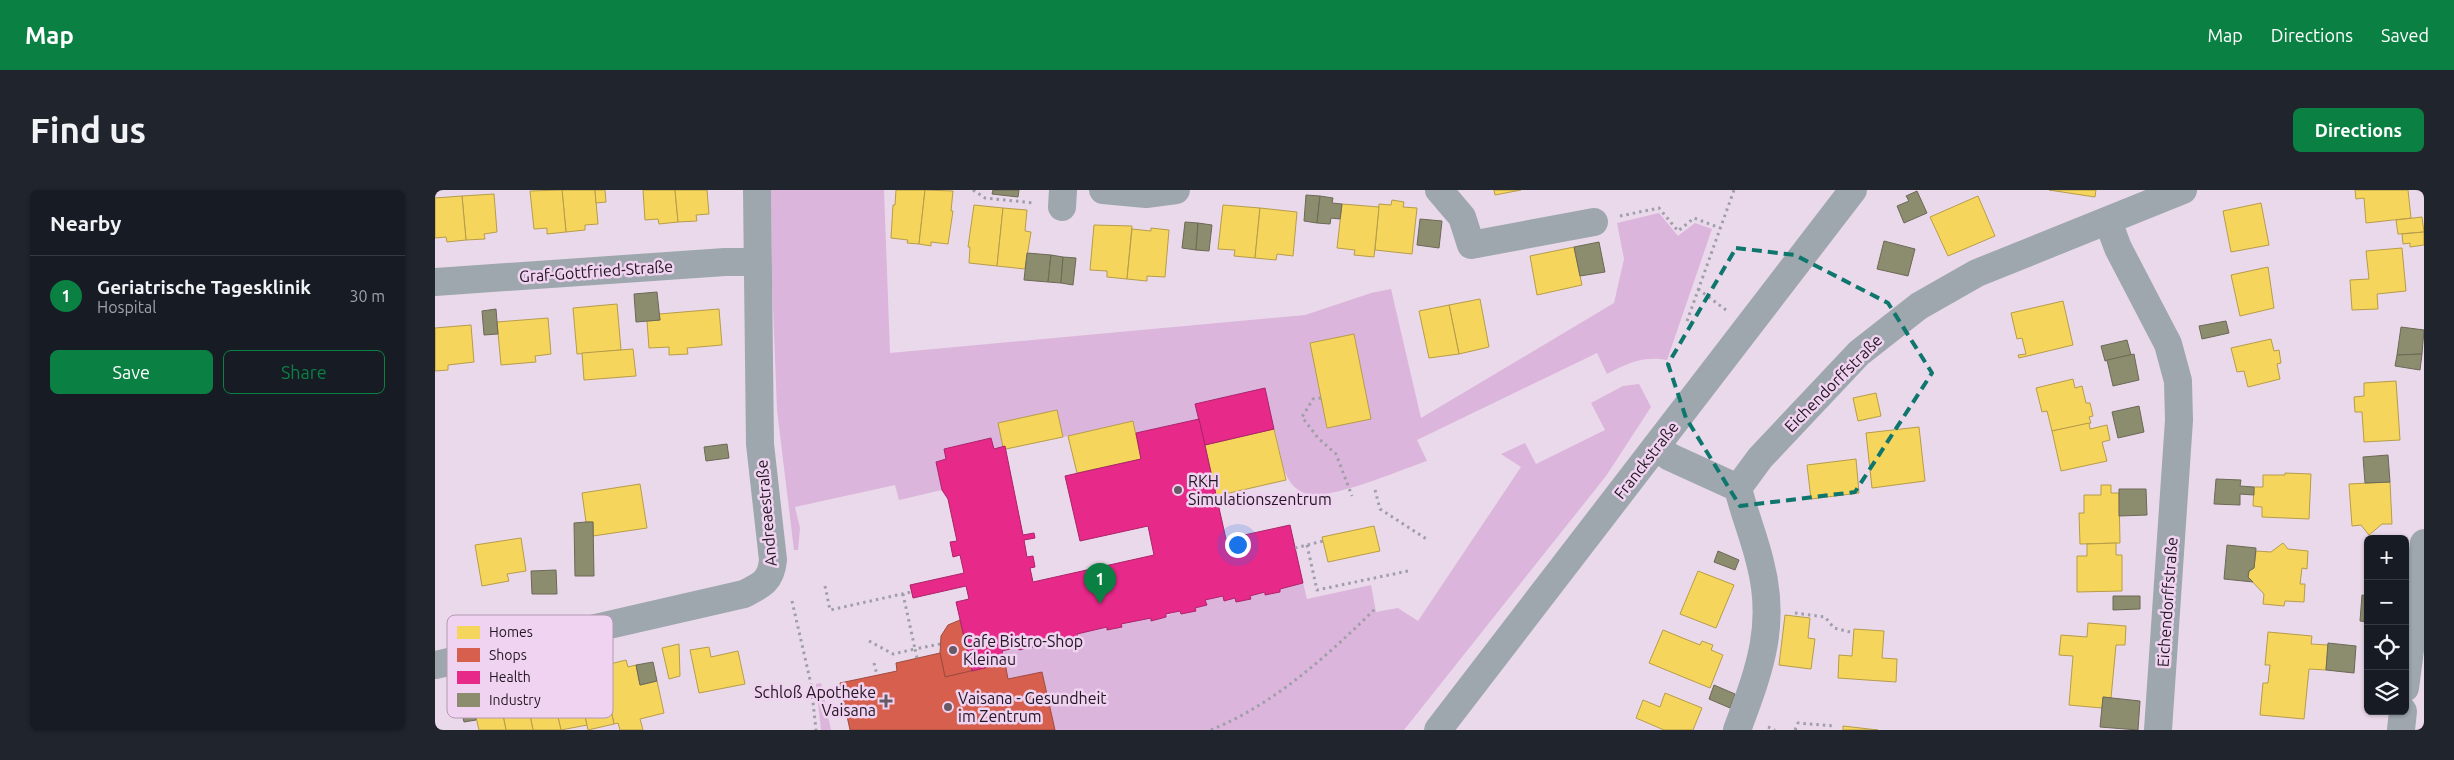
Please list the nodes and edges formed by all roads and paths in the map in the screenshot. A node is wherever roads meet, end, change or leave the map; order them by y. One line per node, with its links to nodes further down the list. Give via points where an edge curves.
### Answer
1 (757, 190): 13 (street, Andreaestraße)
2 (973, 190): 9 (path, via 985,198)
3 (1103, 190): 4 (street, via 1146,194)
4 (1177, 190)
5 (1439, 190): 11 (street, via 1462,217 1472,250)
6 (1734, 190): 12 (path)
7 (1853, 190): 19 (street, Franckstraße)
8 (2183, 190): 10 (street, Eichendorffstraße)
9 (1062, 199)
10 (2108, 220): 20 (street, Eichendorffstraße, via 1977,273 1894,324 1853,360 1760,458); 51 (street, Eichendorffstraße, via 2118,248 2168,344 2179,391)
11 (1594, 222): 12 (path, via 1659,208 1678,230 1694,218)
12 (1720, 228): 15 (path)
13 (757, 262): 14 (street, Graf-Gottfried-Straße); 35 (street, Andreaestraße, via 760,444 772,573 761,586 744,594)
14 (435, 282)
15 (1698, 289): 16 (path); 17 (path)
16 (1719, 305)
17 (1687, 321)
18 (1321, 398): 22 (path, via 1313,399 1301,417 1336,454)
19 (1656, 447): 20 (street, via 1670,457); 48 (street, Franckstraße)
20 (1738, 488): 34 (street, via 1760,561)
21 (1375, 490): 23 (path, via 1380,509)
22 (1352, 496)
23 (1428, 540)
24 (1323, 541): 26 (path)
25 (2424, 543): 42 (street)
26 (1307, 545): 27 (path); 28 (path, via 1317,590)
27 (1295, 548)
28 (1408, 571)
29 (825, 586): 31 (path, via 830,610)
30 (911, 592): 31 (path)
31 (903, 594): 39 (path)
32 (792, 601): 46 (path, via 811,684)
33 (1377, 607): 47 (path, via 1296,681 1262,704)
34 (1767, 612): 36 (path, via 1825,617 1833,628); 49 (street, via 1761,664)
35 (613, 624)
36 (1850, 632)
37 (869, 641): 39 (path, via 893,654)
38 (940, 644): 39 (path)
39 (915, 649): 40 (path)
40 (917, 658)
41 (874, 663): 43 (path)
42 (2407, 670)
43 (877, 676)
44 (2403, 715): 52 (street)
45 (1834, 726): 50 (path, via 1798,723)
46 (816, 730)
47 (1211, 730)
48 (1438, 730)
49 (1737, 730)
50 (1795, 730)
51 (2158, 730)
52 (2401, 730)

